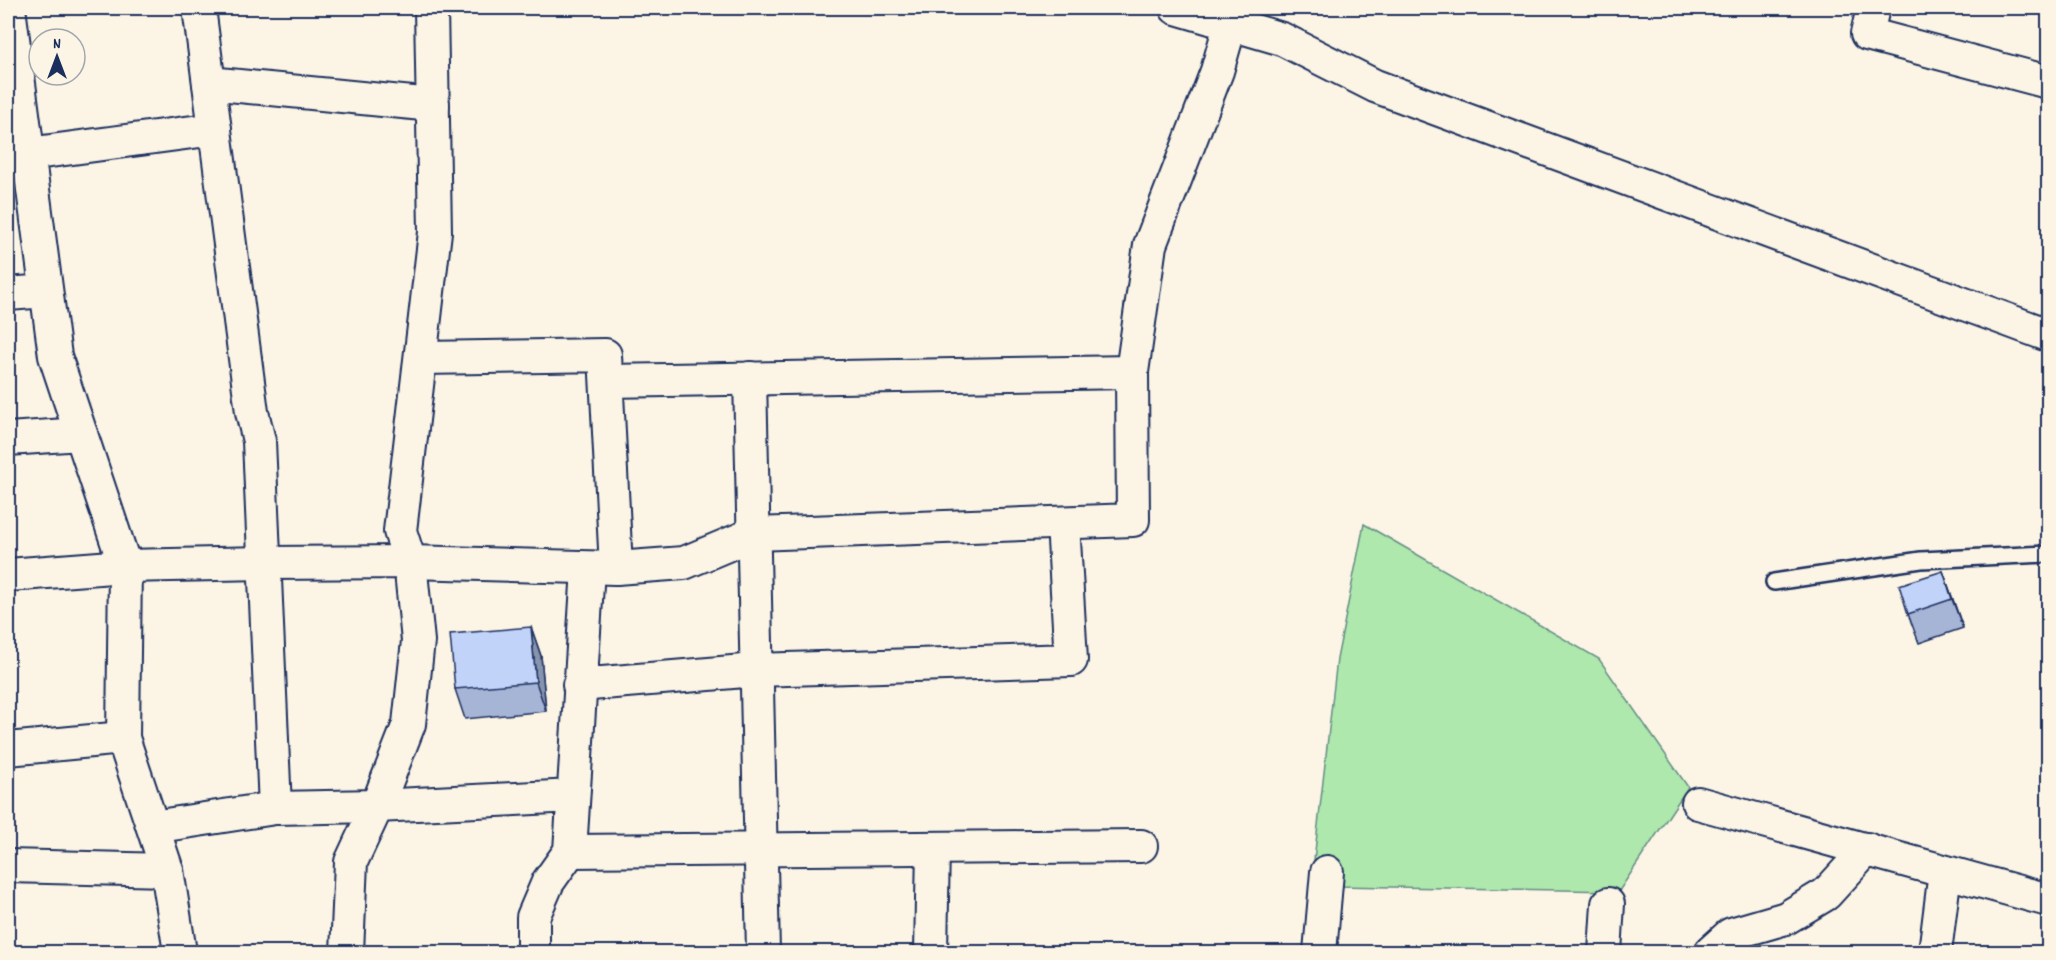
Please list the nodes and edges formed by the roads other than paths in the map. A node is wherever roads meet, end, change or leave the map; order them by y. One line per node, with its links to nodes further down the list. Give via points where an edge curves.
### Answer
1 (9, 8): 11 (street)
2 (199, 8): 8 (street)
3 (431, 8): 9 (street)
4 (1176, 8): 6 (street)
5 (1873, 8): 7 (street, via 1867,34)
6 (1231, 22): 14 (street, via 1282,39 1375,86); 16 (street, via 1217,71 1150,245)
7 (2049, 82)
8 (209, 83): 9 (street); 10 (street)
9 (433, 105): 15 (street, via 435,232)
10 (215, 129): 11 (street); 25 (street, via 259,441)
11 (28, 154): 12 (street)
12 (46, 291): 13 (street); 19 (street, via 55,356)
13 (8, 294)
14 (2049, 335)
15 (422, 358): 18 (street, via 605,355); 24 (street, via 400,531)
16 (1132, 372): 17 (street); 21 (street, via 1133,520)
17 (750, 378): 18 (street); 22 (street)
18 (607, 381): 27 (street)
19 (81, 434): 20 (street); 26 (street)
20 (8, 439)
21 (1063, 523): 22 (street); 30 (street, via 1071,660)
22 (753, 534): 27 (street, via 684,563); 30 (street)
23 (2049, 554): 29 (lane, via 1921,560)
24 (410, 562): 25 (street); 27 (street); 36 (street, via 418,641 409,724)
25 (266, 563): 26 (street); 37 (street)
26 (125, 566): 28 (street); 32 (street)
27 (602, 569): 31 (street)
28 (8, 575)
29 (1774, 582)
30 (756, 670): 31 (street); 41 (street)
31 (579, 685): 34 (street)
32 (123, 738): 33 (street); 38 (street)
33 (8, 749)
34 (573, 796): 36 (street); 43 (street)
35 (1698, 803): 42 (street)
36 (377, 806): 37 (street); 51 (street, via 351,862)
37 (275, 808): 38 (street)
38 (153, 827): 45 (street)
39 (1141, 846): 40 (street)
40 (933, 848): 41 (street); 54 (street)
41 (760, 849): 43 (street); 53 (street)
42 (1867, 849): 46 (street); 57 (street, via 1826,894 1786,918 1731,934)
43 (570, 851): 52 (street, via 548,882 533,917)
44 (8, 866): 45 (street)
45 (167, 870): 50 (street)
46 (1945, 872): 48 (street); 58 (street)
47 (1327, 873): 55 (street)
48 (2049, 900)
49 (1608, 904): 56 (street)
50 (180, 952)
51 (347, 952)
52 (533, 952)
53 (763, 952)
54 (931, 952)
55 (1320, 952)
56 (1605, 952)
57 (1711, 952)
58 (1935, 952)

